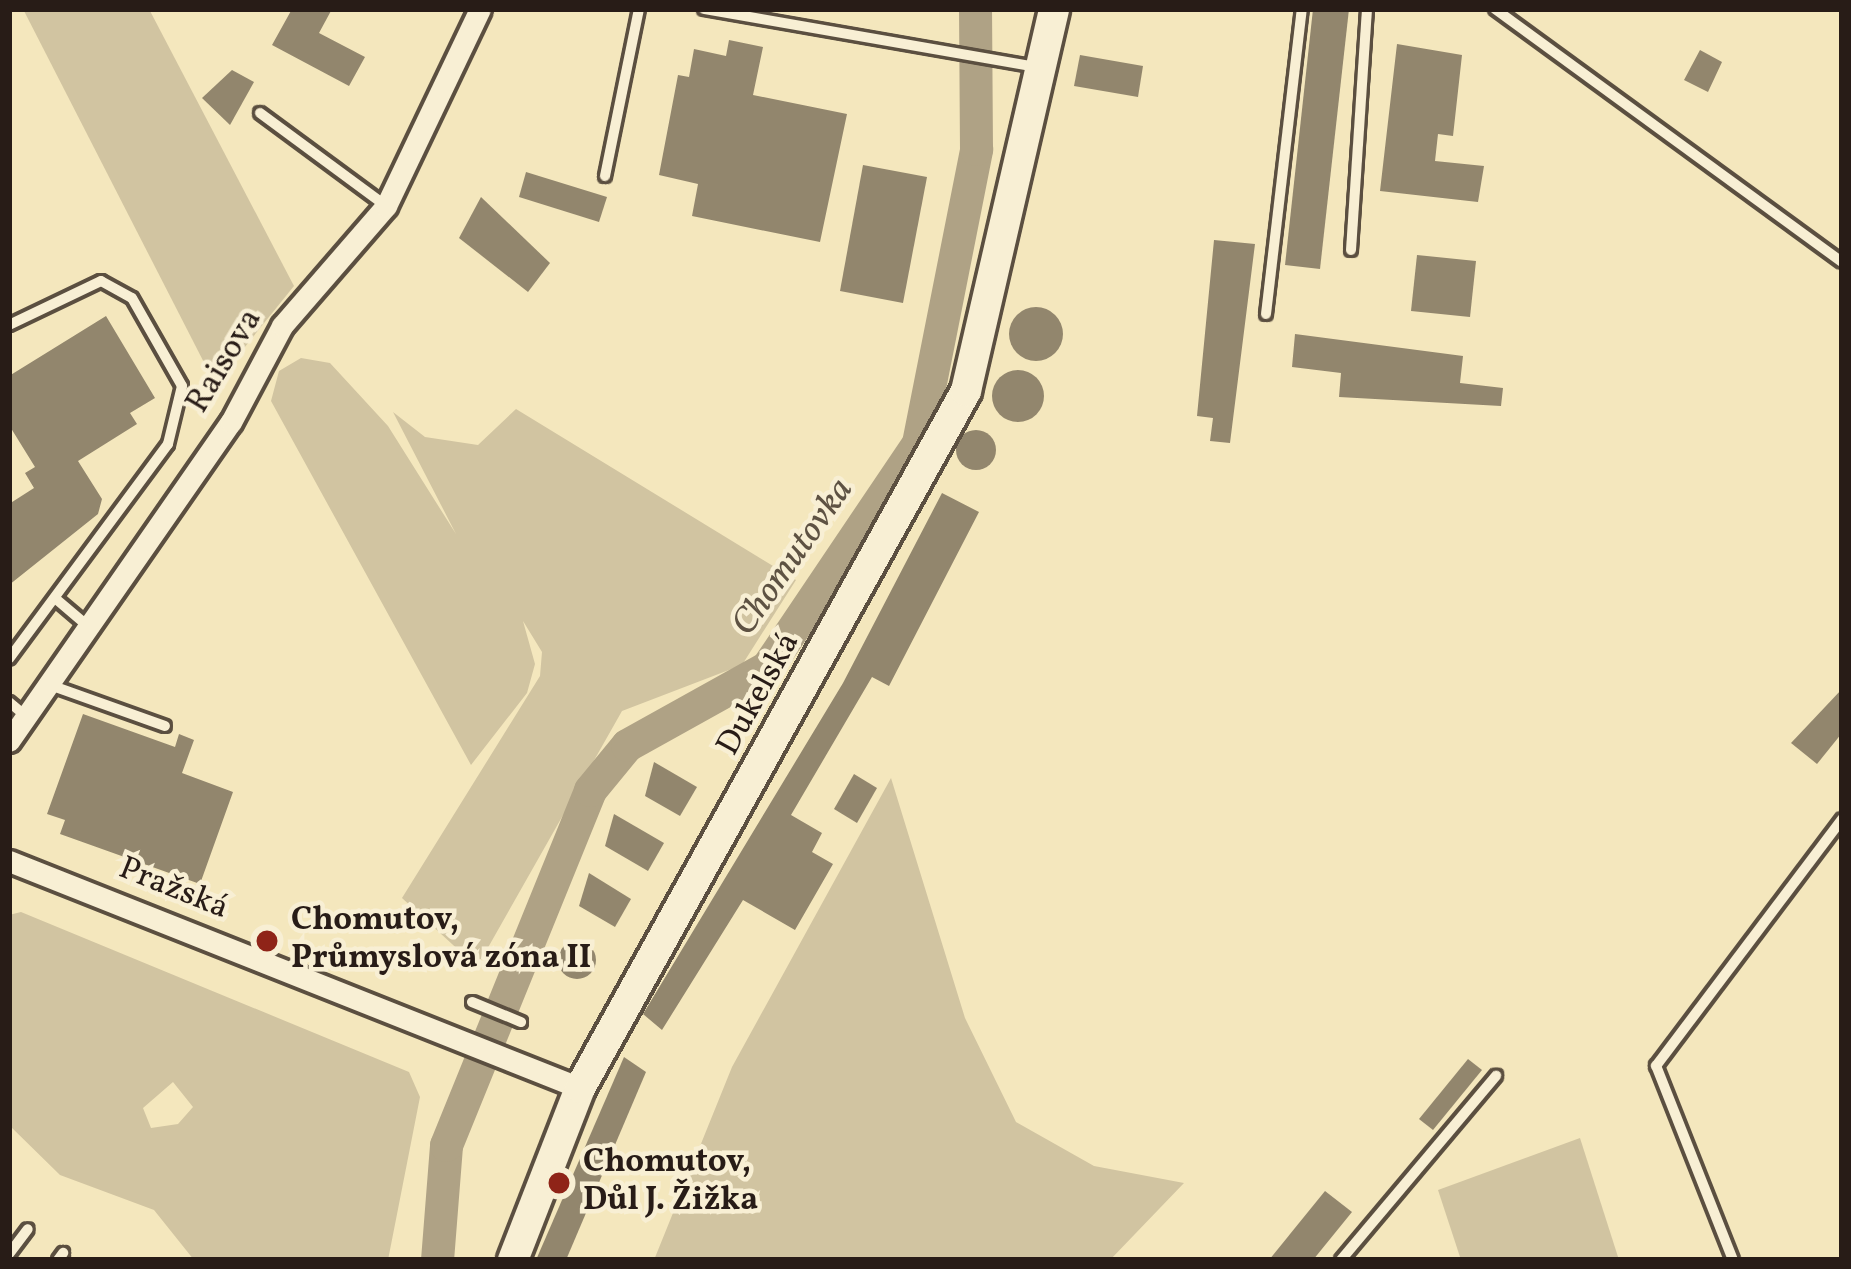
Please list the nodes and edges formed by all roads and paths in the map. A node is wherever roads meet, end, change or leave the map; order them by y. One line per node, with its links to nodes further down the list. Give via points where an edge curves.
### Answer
1 (480, 9): 11 (street, Raisova)
2 (639, 9): 10 (lane)
3 (704, 9): 8 (lane)
4 (1054, 9): 8 (street, Dukelská)
5 (1301, 9): 14 (lane)
6 (1367, 9): 12 (lane)
7 (1495, 9): 13 (lane)
8 (1038, 68): 28 (street, Dukelská, via 966,392)
9 (260, 112): 11 (lane)
10 (605, 176)
11 (386, 206): 17 (street, Raisova, via 282,326 231,422)
12 (1351, 250)
13 (1842, 262)
14 (1266, 314)
15 (9, 325): 16 (lane, via 101,281 132,298 182,386 168,444)
16 (56, 599): 17 (lane); 18 (lane)
17 (89, 627): 19 (street, Raisova)
18 (9, 659)
19 (50, 685): 20 (street, Raisova); 21 (lane)
20 (18, 710): 22 (street, Raisova)
21 (165, 727)
22 (9, 741)
23 (1842, 819): 33 (lane, via 1656,1066)
24 (9, 861): 28 (street, Pražská)
25 (472, 1002): 26 (lane)
26 (521, 1022)
27 (1496, 1076): 32 (lane)
28 (580, 1088): 31 (street, Dukelská)
29 (28, 1229): 30 (lane)
30 (9, 1254)
31 (513, 1260)
32 (1341, 1260)
33 (1733, 1260)

